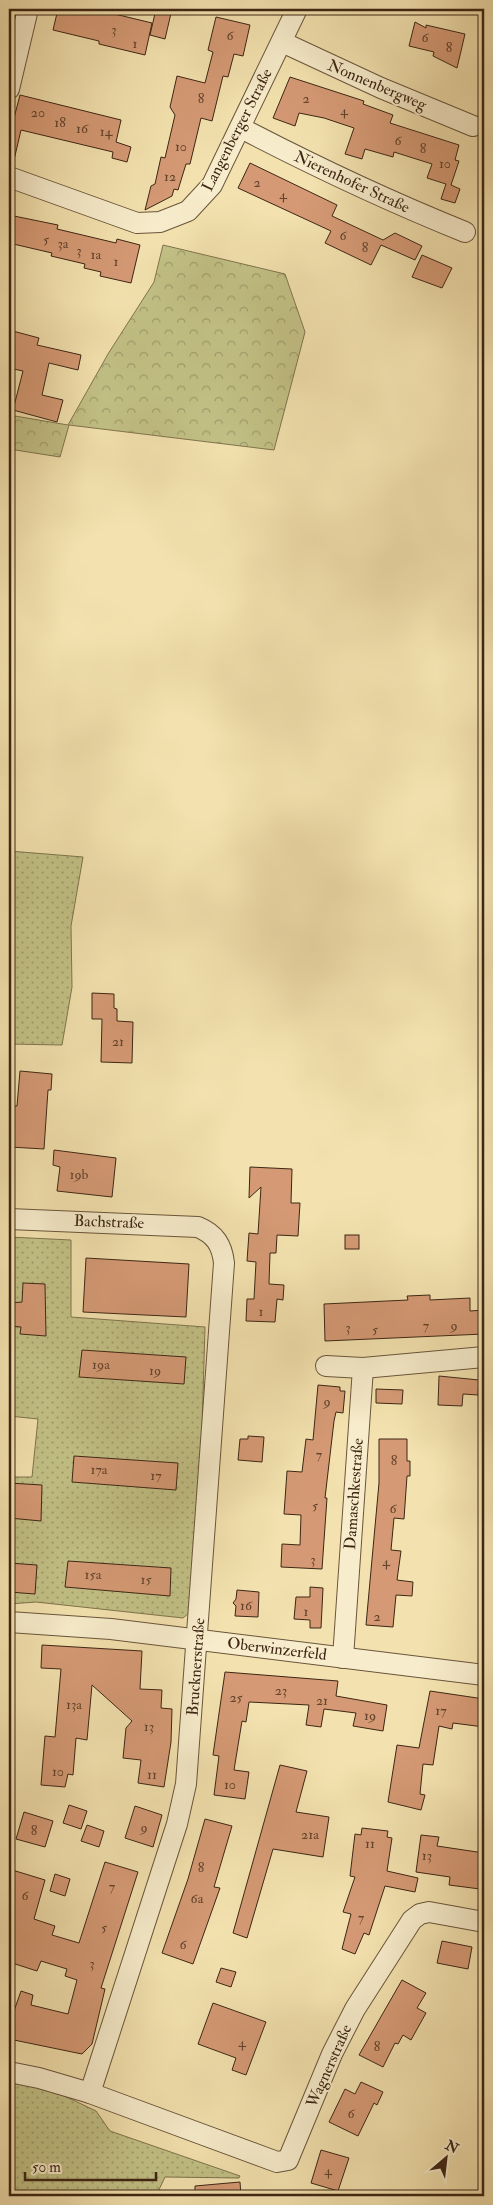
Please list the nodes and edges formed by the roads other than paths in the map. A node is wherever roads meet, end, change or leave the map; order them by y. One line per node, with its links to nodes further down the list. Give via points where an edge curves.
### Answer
1 (28, 9): 4 (street)
2 (294, 9): 3 (street, Langenberger Straße)
3 (282, 42): 5 (street, Nonnenbergweg); 6 (street, Langenberger Straße)
4 (9, 89)
5 (473, 126)
6 (241, 128): 7 (street, Langenberger Straße, via 212,185 200,200 188,211 160,222 137,223); 8 (street, Nierenhofer Straße, via 347,181)
7 (9, 177)
8 (465, 232)
9 (9, 1219): 10 (street, Bachstraße, via 184,1225)
10 (209, 1232): 15 (street, Brucknerstraße, via 222,1248 224,1263)
11 (484, 1357): 13 (street)
12 (326, 1366): 13 (street)
13 (362, 1368): 16 (street, Damaschkestraße)
14 (9, 1622): 15 (street, Oberwinzerfeld, via 111,1629)
15 (198, 1640): 16 (street, Oberwinzerfeld); 20 (street, Brucknerstraße, via 190,1754 177,1824)
16 (343, 1658): 17 (street, Oberwinzerfeld)
17 (484, 1675)
18 (484, 1922): 20 (street, Wagnerstraße, via 428,1912 412,1920 351,2016 288,2160 277,2162 157,2112)
19 (9, 2072): 20 (street, Wagnerstraße)
20 (90, 2093)

